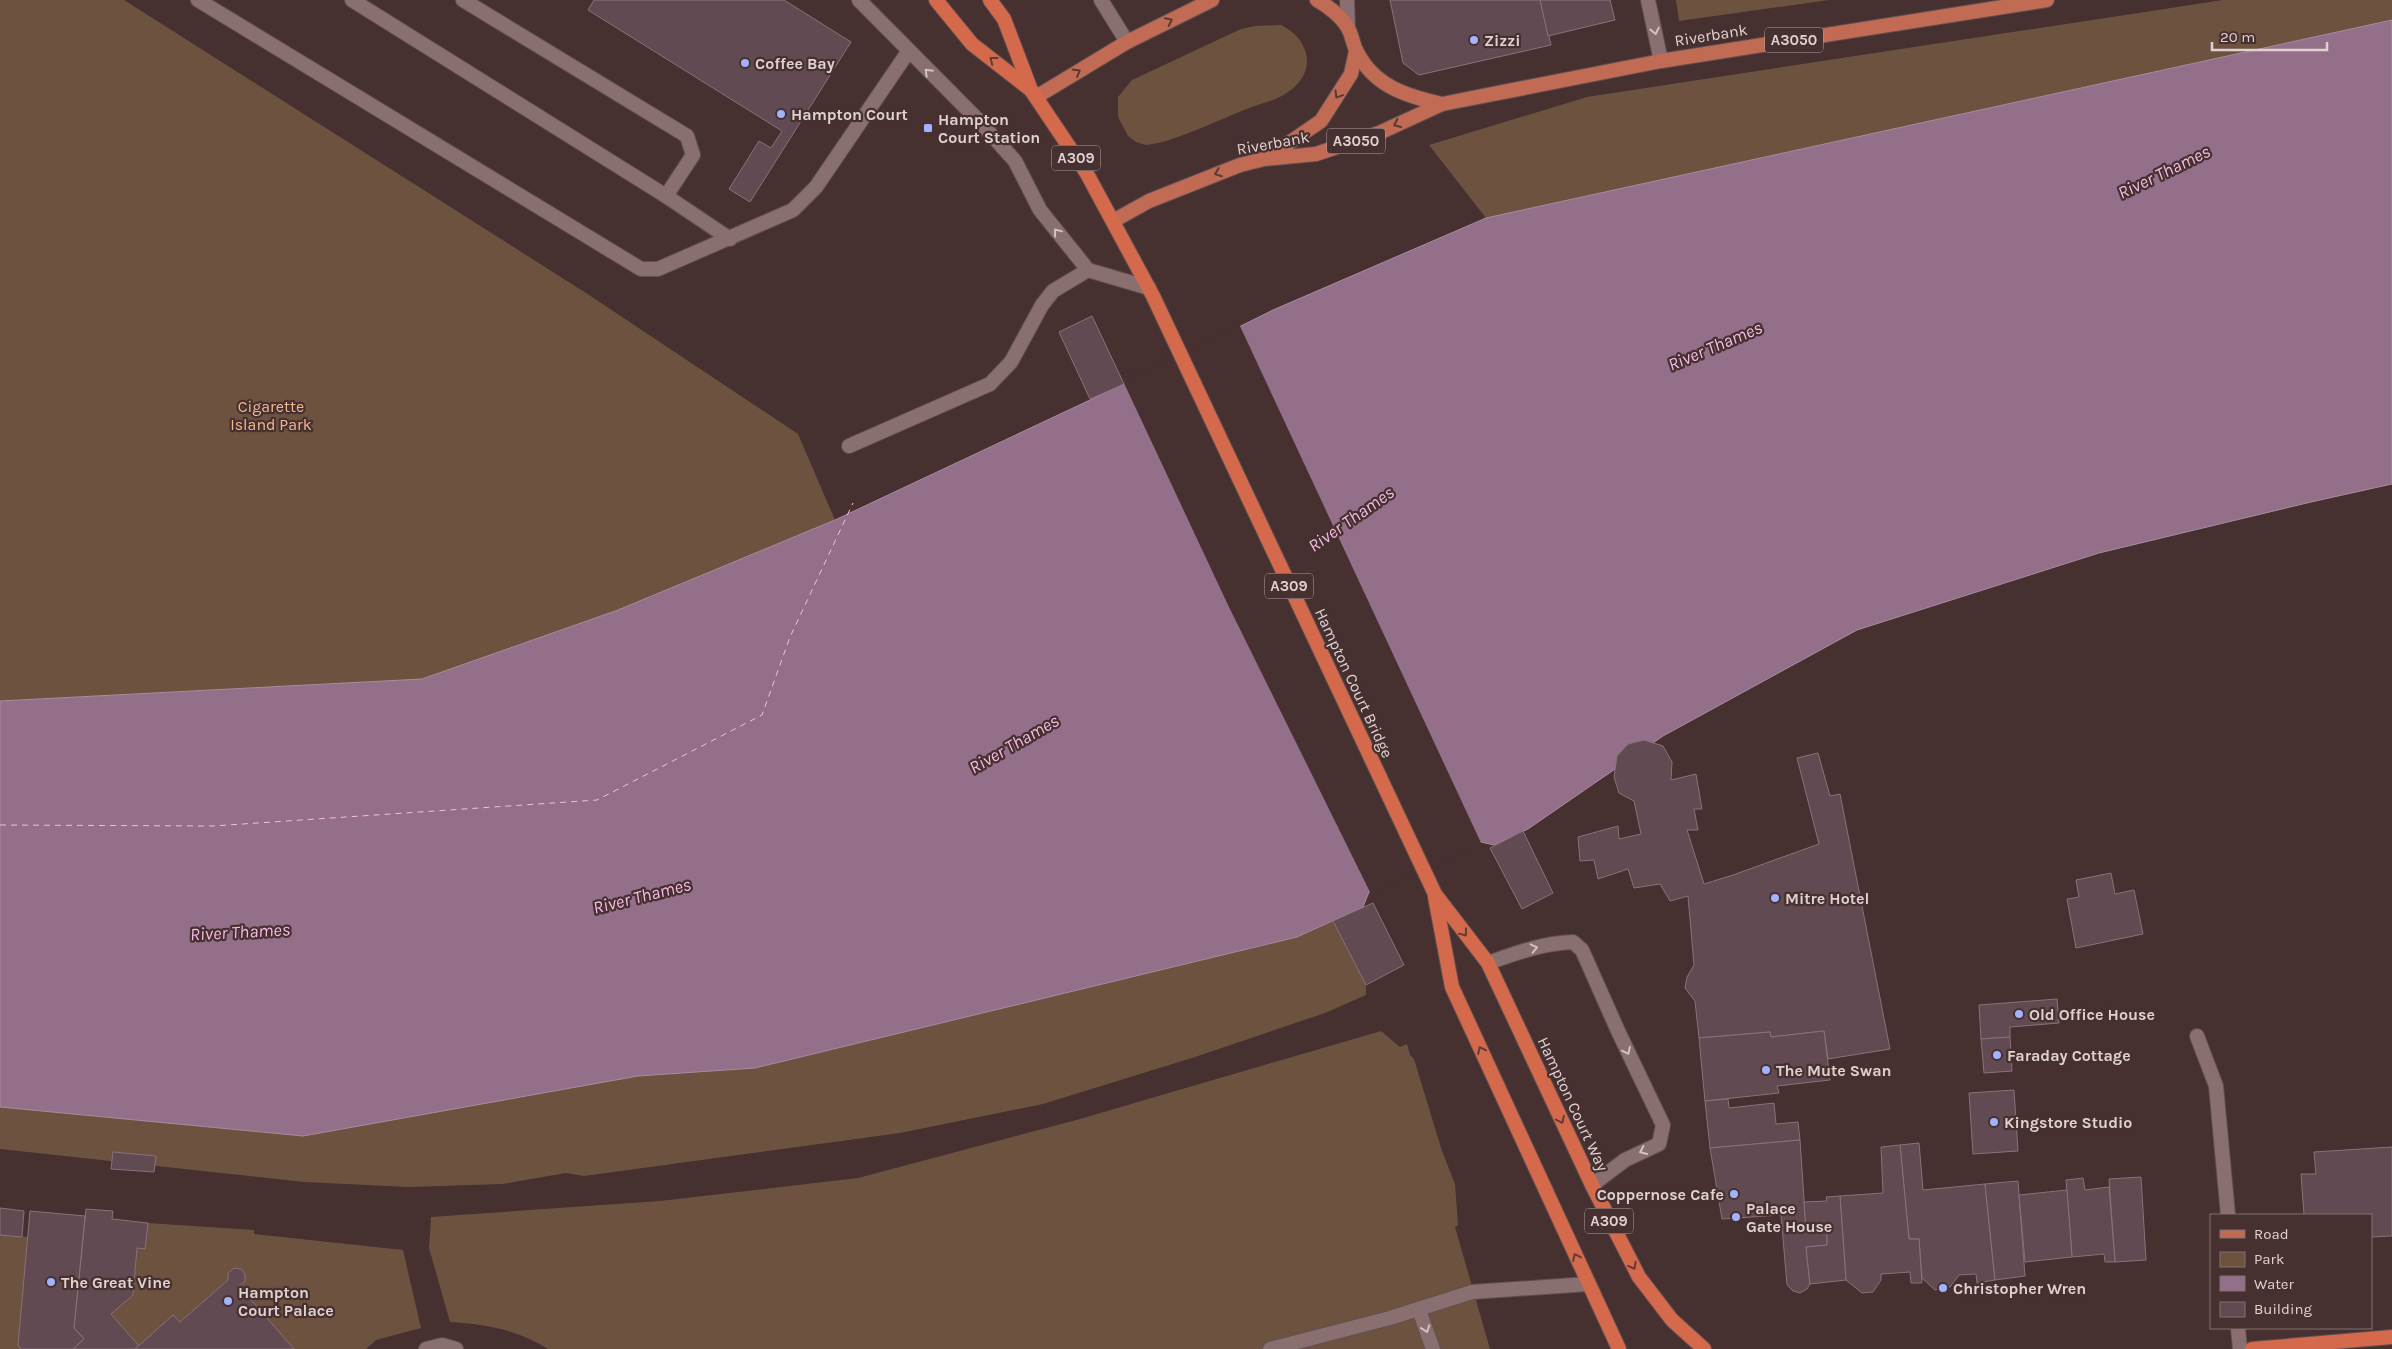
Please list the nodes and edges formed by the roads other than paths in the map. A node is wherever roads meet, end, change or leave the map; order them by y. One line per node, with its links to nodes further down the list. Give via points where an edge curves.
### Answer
1 (198, 0): 23 (street, via 641,269 658,269)
2 (352, 0): 21 (street)
3 (463, 0): 21 (street, via 686,136 693,155)
4 (859, 0): 16 (street)
5 (936, 0): 18 (highway, A309, one-way to 5, via 972,44)
6 (990, 0): 18 (highway, A309, via 1004,19)
7 (1101, 0): 14 (street)
8 (1212, 0): 14 (main road, one-way to 8)
9 (1317, 0): 13 (main road, Riverbank / A3050, via 1328,6)
10 (1347, 0): 13 (street)
11 (1648, 0): 17 (street, one-way to 17)
12 (2047, 0): 17 (main road, Riverbank / A3050)
13 (1348, 28): 15 (main road, Riverbank / A3050)
14 (1127, 42): 18 (main road, one-way to 14)
15 (1356, 51): 19 (main road, Riverbank / A3050, via 1379,80 1392,89); 20 (main road, A3050, one-way to 20, via 1351,74 1321,121)
16 (908, 52): 23 (street, via 816,187 793,210); 24 (street, one-way to 16, via 1040,210 1015,161)
17 (1661, 61): 19 (main road, Riverbank / A3050)
18 (1033, 94): 22 (highway, A309, via 1086,172)
19 (1442, 104): 20 (main road, Riverbank / A3050, one-way to 20, via 1378,133 1316,154)
20 (1264, 160): 22 (main road, Riverbank / A3050, one-way to 22, via 1240,165 1149,201)
21 (666, 196): 23 (street)
22 (1113, 221): 25 (highway, A309)
23 (730, 239)
24 (1088, 270): 25 (street); 26 (street, via 1053,291 1042,305 1012,362 990,384)
25 (1151, 292): 27 (highway, Hampton Court Bridge / A309)
26 (849, 446)
27 (1426, 875): 28 (highway, Hampton Court Way / A309)
28 (1435, 894): 29 (highway, Hampton Court Way / A309, one-way to 29); 33 (highway, Hampton Court Way / A309, one-way to 28, via 1452,987)
29 (1488, 963): 31 (highway, Hampton Court Way / A309, one-way to 31); 31 (street, one-way to 31, via 1522,950 1555,943 1573,942 1582,950 1663,1125 1659,1144 1625,1160)
30 (2197, 1036): 32 (street, via 2216,1086)
31 (1592, 1185): 42 (highway, Hampton Court Way / A309, one-way to 42, via 1638,1278 1672,1320)
32 (2228, 1214)
33 (1588, 1284): 34 (street, via 1472,1292); 41 (highway, Hampton Court Way / A309)
34 (1419, 1310): 39 (street); 40 (street, one-way to 40)
35 (2238, 1329): 43 (street)
36 (2392, 1337): 44 (highway)
37 (426, 1349): 38 (street, via 442,1345)
38 (456, 1349)
39 (1270, 1349)
40 (1433, 1349)
41 (1619, 1349)
42 (1704, 1349)
43 (2240, 1349)
44 (2252, 1349)

